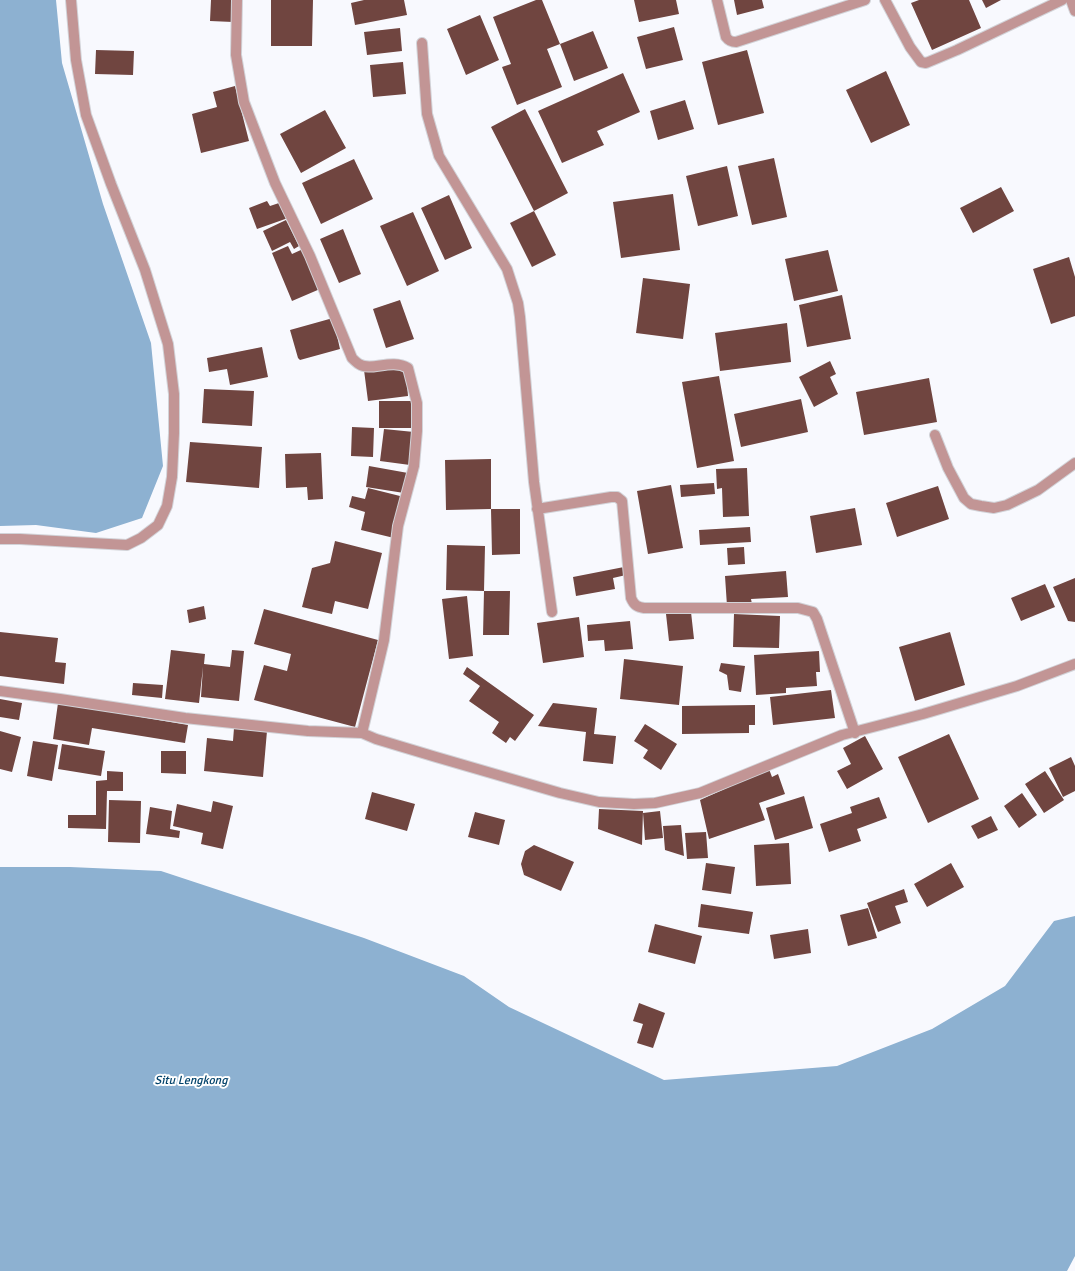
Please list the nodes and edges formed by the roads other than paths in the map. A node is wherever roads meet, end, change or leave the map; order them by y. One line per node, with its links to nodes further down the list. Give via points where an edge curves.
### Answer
1 (71, 0): 13 (street, via 76,60 86,115 145,270 168,344 174,394 172,477 167,506 158,526 127,545)
2 (237, 0): 17 (street, via 236,55 244,102 276,183 310,256 352,358 364,367 396,363 408,368 417,403 414,466 398,526 384,640)
3 (717, 0): 4 (street, via 726,37 731,42)
4 (865, 0)
5 (885, 0): 6 (street, via 910,47 921,62 926,63)
6 (1062, 0)
7 (1071, 0): 8 (street)
8 (1075, 11)
9 (422, 43): 12 (street, via 427,114 439,156 507,269 518,303)
10 (935, 435): 11 (street, via 964,498 971,504 981,506 994,508 1007,505 1038,490)
11 (1075, 462)
12 (537, 509): 14 (street); 18 (street, via 618,497 622,501 632,598 638,607 798,608 813,612 818,619)
13 (0, 539)
14 (552, 612)
15 (1075, 664): 18 (street, via 1017,686)
16 (0, 691): 17 (street, via 185,718 308,731)
17 (362, 733): 18 (street, via 436,758 560,793 599,802 634,804 655,804 700,793 842,735)
18 (855, 733)

